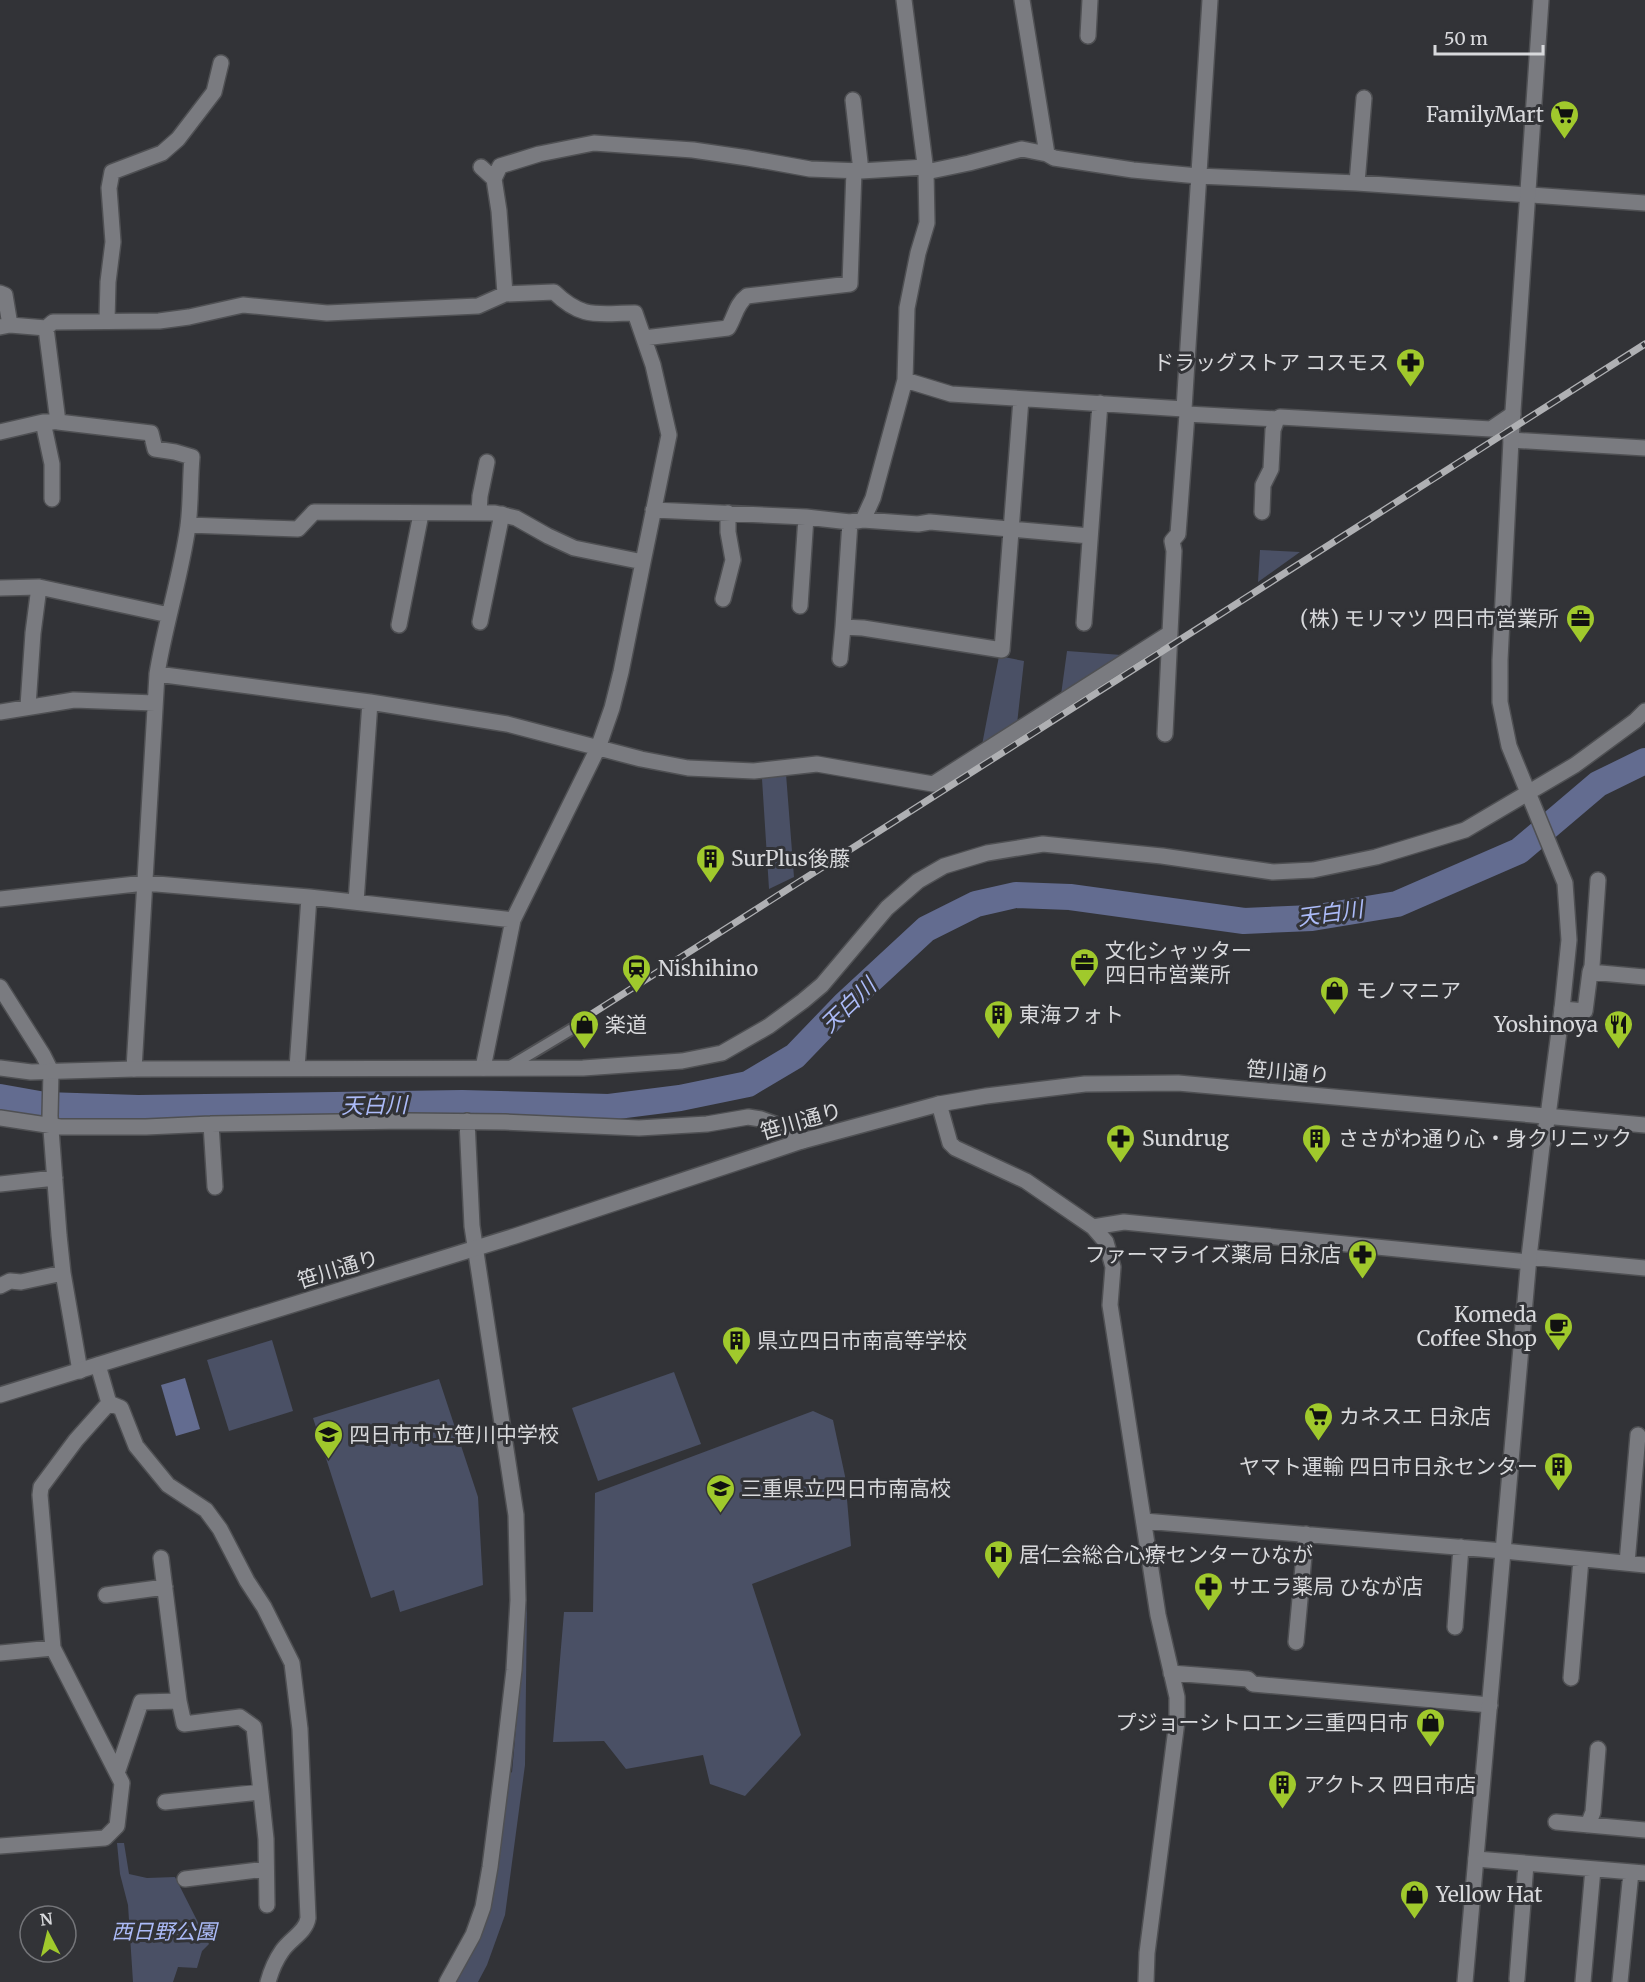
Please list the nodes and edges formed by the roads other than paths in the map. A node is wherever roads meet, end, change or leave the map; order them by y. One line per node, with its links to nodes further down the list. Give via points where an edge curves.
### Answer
1 (904, 0): 12 (street)
2 (1022, 0): 10 (street)
3 (1090, 0): 6 (street)
4 (1210, 0): 14 (street)
5 (1541, 0): 17 (street)
6 (1088, 36)
7 (221, 63): 21 (street, via 214,92 178,139 162,153 112,172 109,188 113,242)
8 (1365, 98): 16 (street)
9 (853, 100): 13 (street)
10 (1047, 154): 12 (street, via 1022,149); 14 (street, via 1133,170)
11 (482, 167): 15 (street)
12 (926, 170): 13 (street); 25 (street, via 927,223 907,308)
13 (858, 171): 15 (street, via 810,170 693,150 594,143 500,166); 24 (street, via 850,284 747,296 739,302 728,328)
14 (1198, 176): 16 (street); 28 (street)
15 (494, 179): 20 (street)
16 (1357, 183): 17 (street)
17 (1527, 194): 18 (street); 29 (street)
18 (1645, 203)
19 (0, 293): 22 (street, via 5,295)
20 (506, 294): 21 (street, via 478,306 327,313 243,305 159,321); 24 (street, via 554,292 580,311 635,313)
21 (107, 320): 23 (street, via 53,322)
22 (5, 326): 23 (street)
23 (46, 328): 31 (street)
24 (644, 338): 37 (street, via 669,435)
25 (905, 380): 26 (street, via 951,394); 44 (street, via 873,498)
26 (1021, 399): 27 (street); 46 (street)
27 (1100, 403): 28 (street); 47 (street)
28 (1185, 411): 30 (street); 58 (street, via 1178,534 1172,541)
29 (1514, 414): 30 (street, via 1491,429); 33 (street)
30 (1277, 419): 38 (street, via 1271,469 1263,485)
31 (50, 422): 32 (street); 36 (street); 45 (street, via 151,433 155,449 192,457)
32 (0, 432)
33 (1511, 440): 34 (street); 68 (street, via 1500,702 1509,746)
34 (1645, 448)
35 (487, 462): 39 (street)
36 (52, 499)
37 (653, 510): 40 (street); 48 (street)
38 (1262, 512)
39 (478, 513): 41 (street); 42 (street)
40 (728, 513): 43 (street); 51 (street, via 733,560)
41 (421, 514): 45 (street, via 314,512 298,529); 56 (street)
42 (501, 514): 48 (street, via 574,548); 54 (street)
43 (806, 517): 44 (street); 52 (street)
44 (857, 521): 46 (street); 57 (street)
45 (188, 525): 53 (street)
46 (1012, 529): 47 (street); 57 (street, via 1002,650)
47 (1090, 536): 55 (street)
48 (643, 562): 67 (street, via 621,672)
49 (39, 587): 50 (street); 53 (street); 63 (street)
50 (0, 588)
51 (723, 599)
52 (800, 606)
53 (169, 615): 60 (street)
54 (480, 622)
55 (1084, 623)
56 (399, 625)
57 (843, 627): 59 (street)
58 (1170, 633): 66 (street); 67 (street, via 933,784 817,764 754,771 688,768)
59 (840, 659)
60 (157, 674): 61 (street); 62 (street)
61 (370, 702): 67 (street, via 507,724); 73 (street)
62 (155, 703): 63 (street, via 74,700); 70 (street)
63 (28, 706): 65 (street)
64 (1645, 711): 68 (street, via 1575,765)
65 (0, 712)
66 (1165, 734)
67 (598, 748): 74 (street)
68 (1528, 792): 78 (street, via 1565,883 1569,917); 83 (street, via 1465,830 1376,857 1313,870 1272,873 1162,856 1043,844 987,853 944,866 918,881 887,908 822,984 769,1026 722,1053 682,1061 583,1068)
69 (1598, 880): 75 (street)
70 (145, 883): 71 (street); 72 (street); 84 (street)
71 (309, 897): 73 (street); 81 (street)
72 (0, 898)
73 (356, 902): 74 (street)
74 (513, 920): 82 (street)
75 (1590, 972): 76 (street); 78 (street, via 1585,1011)
76 (1645, 977)
77 (0, 987): 85 (street)
78 (1562, 1009): 87 (street)
79 (572, 1029): 83 (street)
80 (0, 1068): 85 (street)
81 (297, 1068): 82 (street); 84 (street)
82 (483, 1068): 83 (street)
83 (507, 1068)
84 (134, 1069): 85 (street)
85 (51, 1071): 89 (street)
86 (939, 1104): 87 (street, 笹川通り, via 1085,1084 1178,1083); 93 (street, 笹川通り); 97 (street, via 955,1148 1026,1181)
87 (1548, 1116): 92 (street, 笹川通り); 99 (street)
88 (0, 1118): 89 (street)
89 (51, 1121): 91 (street, via 146,1127); 94 (street)
90 (467, 1121): 91 (street); 93 (street, via 639,1128 748,1117 786,1128); 98 (street, via 472,1226)
91 (211, 1124): 96 (street)
92 (1645, 1125)
93 (802, 1141): 98 (street, 笹川通り)
94 (55, 1178): 95 (street); 101 (street)
95 (0, 1184)
96 (215, 1187)
97 (1093, 1227): 99 (street, via 1124,1222); 108 (street, via 1106,1242 1113,1267 1110,1305)
98 (477, 1248): 103 (street, 笹川通り); 143 (street, via 516,1515 518,1600 514,1670 485,1897 473,1935)
99 (1529, 1260): 100 (street); 111 (street)
100 (1645, 1268)
101 (63, 1273): 102 (street); 104 (street)
102 (0, 1286)
103 (98, 1365): 104 (street, 笹川通り); 106 (street)
104 (80, 1371): 105 (street, 笹川通り)
105 (0, 1395)
106 (109, 1402): 120 (street, via 41,1487); 142 (street, via 121,1408 136,1446 168,1485 206,1510 220,1529 292,1663 302,1760 308,1918 307,1926 282,1951)
107 (1638, 1435): 114 (street)
108 (1144, 1521): 109 (street); 122 (street)
109 (1306, 1534): 110 (street); 119 (street)
110 (1461, 1547): 111 (street); 118 (street)
111 (1504, 1551): 113 (street); 125 (street)
112 (161, 1558): 116 (street)
113 (1581, 1559): 114 (street); 123 (street)
114 (1627, 1563): 115 (street)
115 (1645, 1565)
116 (165, 1587): 117 (street); 124 (street)
117 (106, 1594)
118 (1455, 1628)
119 (1296, 1642)
120 (52, 1648): 121 (street); 127 (street)
121 (0, 1653)
122 (1171, 1673): 125 (street); 144 (street, via 1177,1721)
123 (1571, 1678)
124 (179, 1701): 127 (street, via 141,1702); 128 (street, via 184,1724 240,1717 254,1727)
125 (1490, 1705): 134 (street)
126 (1598, 1749): 131 (street, via 1593,1812)
127 (117, 1773): 133 (street, via 122,1783 117,1826 105,1838)
128 (261, 1792): 129 (street); 136 (street)
129 (165, 1802)
130 (1556, 1822): 131 (street)
131 (1588, 1825): 132 (street)
132 (1645, 1830)
133 (0, 1846)
134 (1476, 1859): 135 (street); 145 (street)
135 (1526, 1864): 137 (street); 141 (street)
136 (266, 1869): 139 (street); 140 (street)
137 (1593, 1869): 138 (street); 146 (street)
138 (1638, 1873): 147 (street)
139 (185, 1879)
140 (267, 1905)
141 (1517, 1979)
142 (268, 1982)
143 (447, 1982)
144 (1146, 1982)
145 (1465, 1982)
146 (1583, 1982)
147 (1620, 1982)

